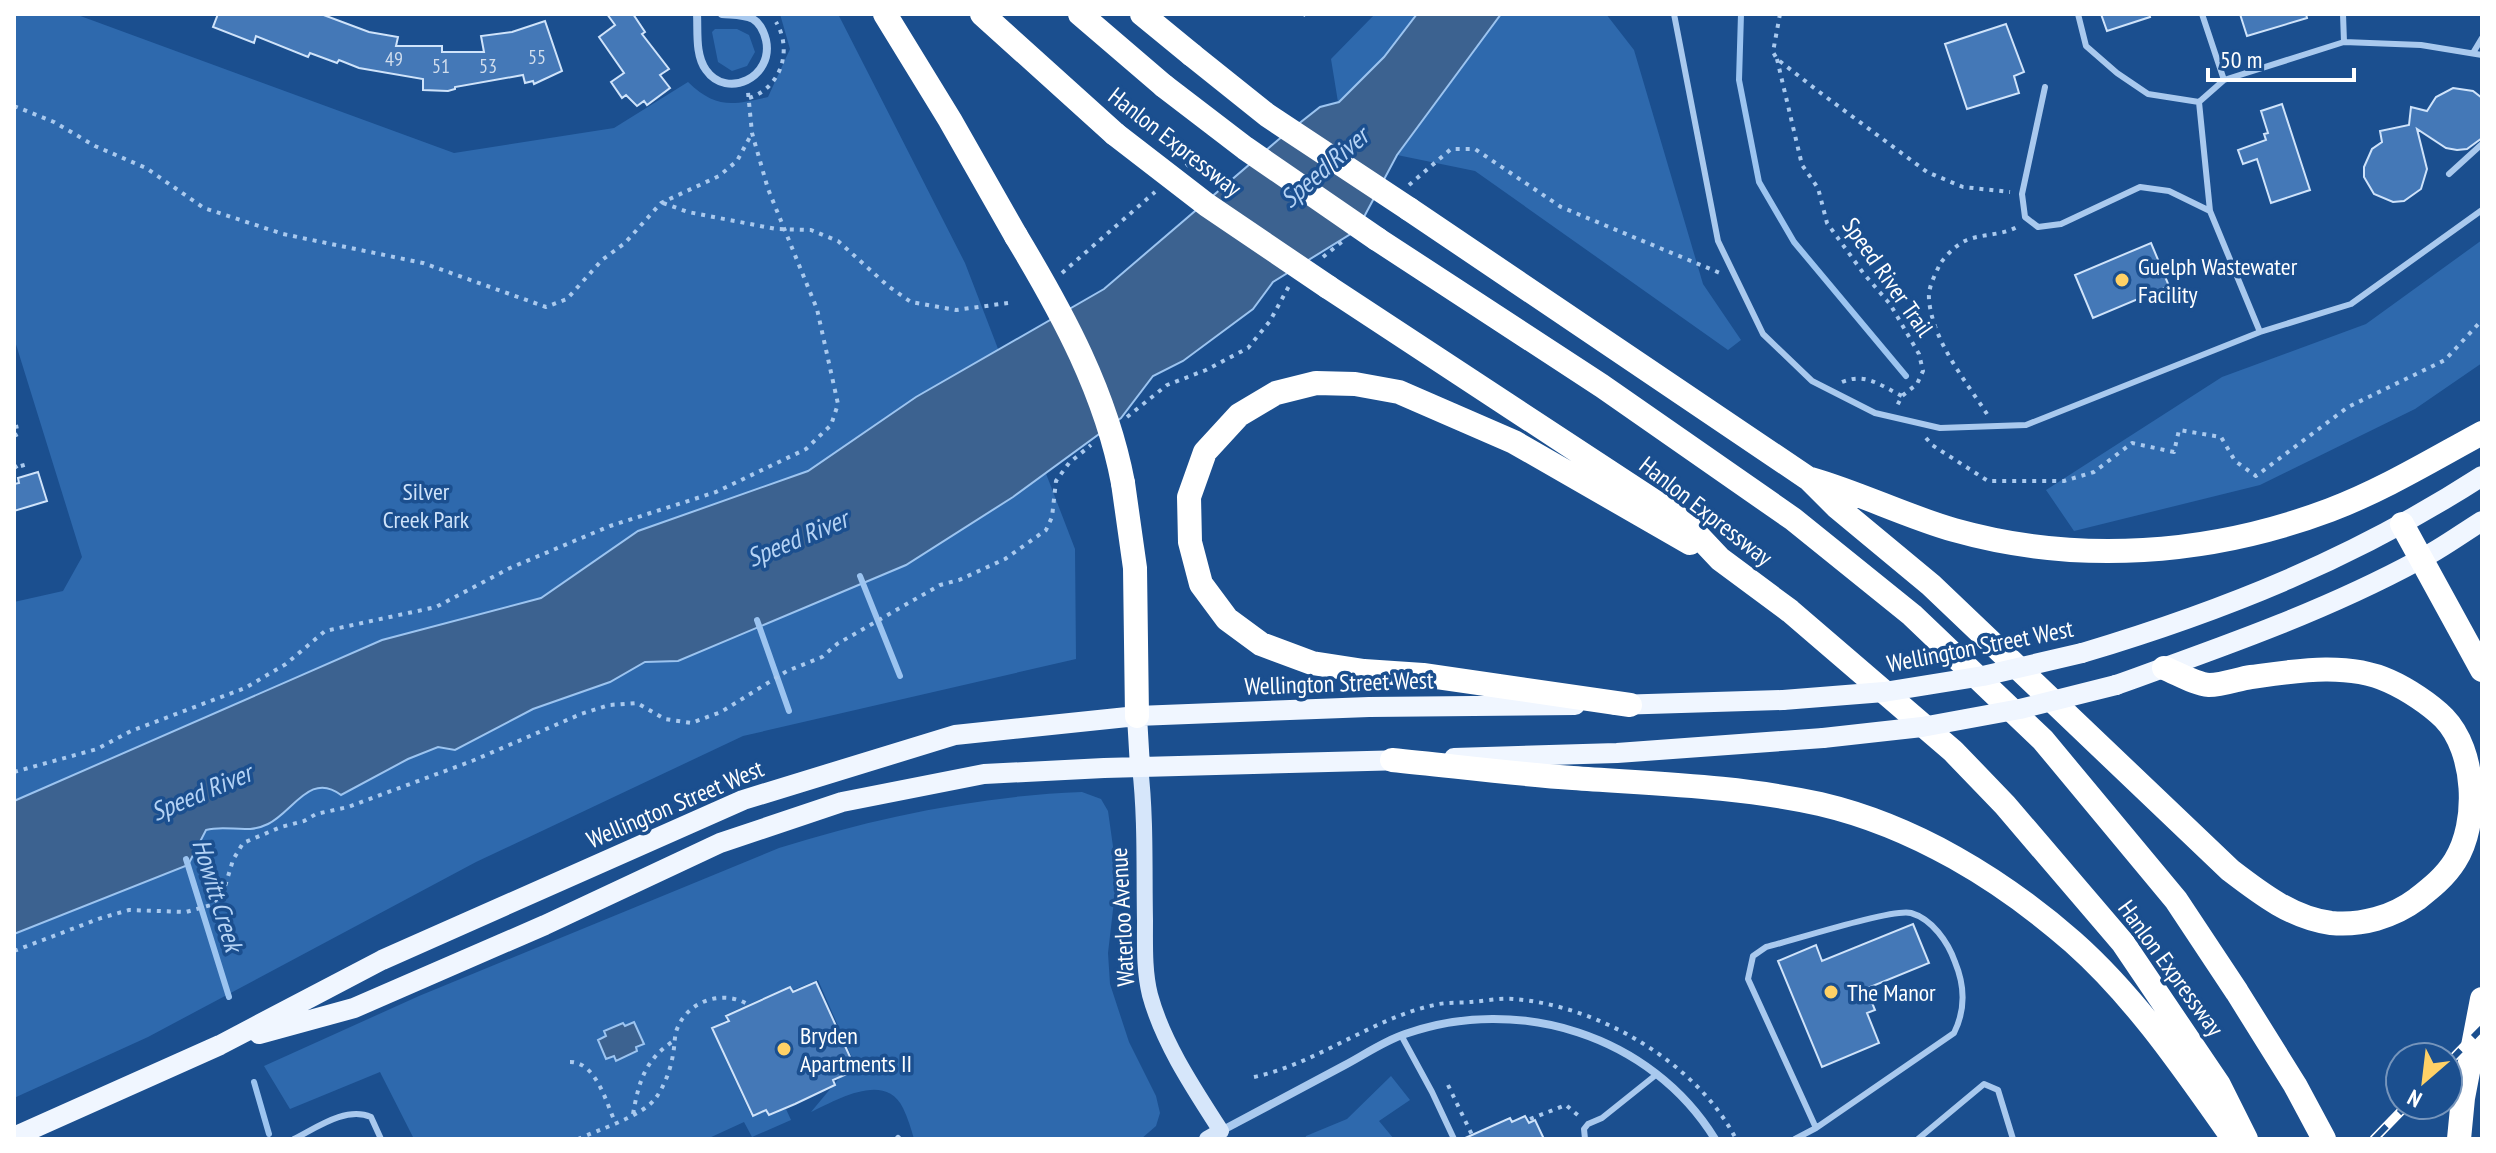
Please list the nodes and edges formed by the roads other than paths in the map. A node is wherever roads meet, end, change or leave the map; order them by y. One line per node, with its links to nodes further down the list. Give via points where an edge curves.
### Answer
1 (697, 14): 2 (street, via 705,70 718,80 746,81 766,62 764,33 752,19)
2 (722, 14)
3 (885, 14): 33 (highway, bridge, via 1058,307 1094,382 1115,441 1135,568)
4 (982, 14): 28 (highway, Hanlon Expressway, bridge, via 1115,134 1207,205 1666,509)
5 (1080, 14): 53 (highway, Hanlon Expressway, bridge, via 1245,148 1780,510 1912,615 2043,740 2176,900 2246,1005)
6 (1142, 14): 25 (highway, bridge, via 1267,115 1408,198)
7 (1674, 14): 22 (lane, via 1718,241 1763,334 1812,381 1875,413 1940,428 2026,425)
8 (2078, 14): 17 (lane, via 2086,46 2117,73 2148,94)
9 (2202, 14): 15 (lane)
10 (2343, 14): 12 (lane)
11 (2482, 38): 13 (lane)
12 (2344, 42): 13 (lane); 15 (lane)
13 (2473, 53): 14 (lane)
14 (2482, 55)
15 (2224, 80): 17 (lane)
16 (2045, 87): 21 (lane, via 2022,194 2028,220 2038,227 2061,224 2140,187 2169,191)
17 (2199, 102): 21 (lane)
18 (2482, 144): 19 (lane)
19 (2449, 174)
20 (2482, 210): 22 (lane, via 2351,304)
21 (2210, 211): 22 (lane)
22 (2260, 332)
23 (2482, 433): 25 (highway, via 2333,509 2254,534 2173,549 2118,552 2008,542 1955,530)
24 (2482, 476): 27 (main road, Wellington Street West)
25 (1809, 479): 30 (highway, via 1931,585 2230,870 2269,900 2331,923 2370,921 2404,909 2436,885 2457,859 2470,816 2470,775 2445,719 2419,699 2388,680 2356,671 2305,670 2208,685)
26 (2482, 521): 29 (main road, Wellington Street West)
27 (2402, 524): 29 (highway); 32 (main road, Wellington Street West, bridge, via 2269,590 2082,653 1912,687 1783,700)
28 (1720, 559): 32 (highway, via 1514,442 1399,392 1316,383 1276,393 1239,415 1205,452 1189,497 1190,542 1201,584 1227,619 1261,644 1312,663); 52 (highway, Hanlon Expressway, via 1868,677 2005,805 2123,943 2219,1085)
29 (2421, 560): 30 (main road, Wellington Street West, via 2282,624); 31 (highway)
30 (2164, 668): 34 (main road, Wellington Street West, bridge, via 2020,709 1922,727 1617,753)
31 (2482, 670)
32 (1630, 705): 33 (main road, Wellington Street West)
33 (1137, 716): 35 (main road, Waterloo Avenue); 38 (main road, Wellington Street West, via 955,735 743,800 382,960)
34 (1392, 760): 35 (main road, Wellington Street West); 51 (highway, via 1736,790 1821,804 1942,850 2032,908 2110,978)
35 (1140, 767): 38 (main road, Wellington Street West, via 984,774 842,802 720,843 354,1008); 41 (street, Waterloo Avenue, via 1150,993)
36 (2482, 999): 54 (highway)
37 (1401, 1035): 39 (street, via 1462,1020 1542,1022 1599,1040); 41 (street); 45 (lane)
38 (220, 1045): 42 (main road, Wellington Street West)
39 (1657, 1074): 46 (lane, via 1588,1124); 47 (street)
40 (1816, 1128): 40 (lane, via 1954,1033 1962,1017 1963,980 1948,943 1921,917 1908,912 1886,915 1766,947 1753,956 1748,979); 48 (lane)
41 (1214, 1135)
42 (14, 1137)
43 (294, 1139): 44 (lane, via 358,1112 371,1117)
44 (381, 1139)
45 (1454, 1139)
46 (1585, 1139)
47 (1715, 1139)
48 (1795, 1139)
49 (1918, 1139): 50 (lane, via 1984,1084 1998,1090)
50 (2013, 1139)
51 (2234, 1139)
52 (2246, 1139)
53 (2324, 1139)
54 (2459, 1139)

